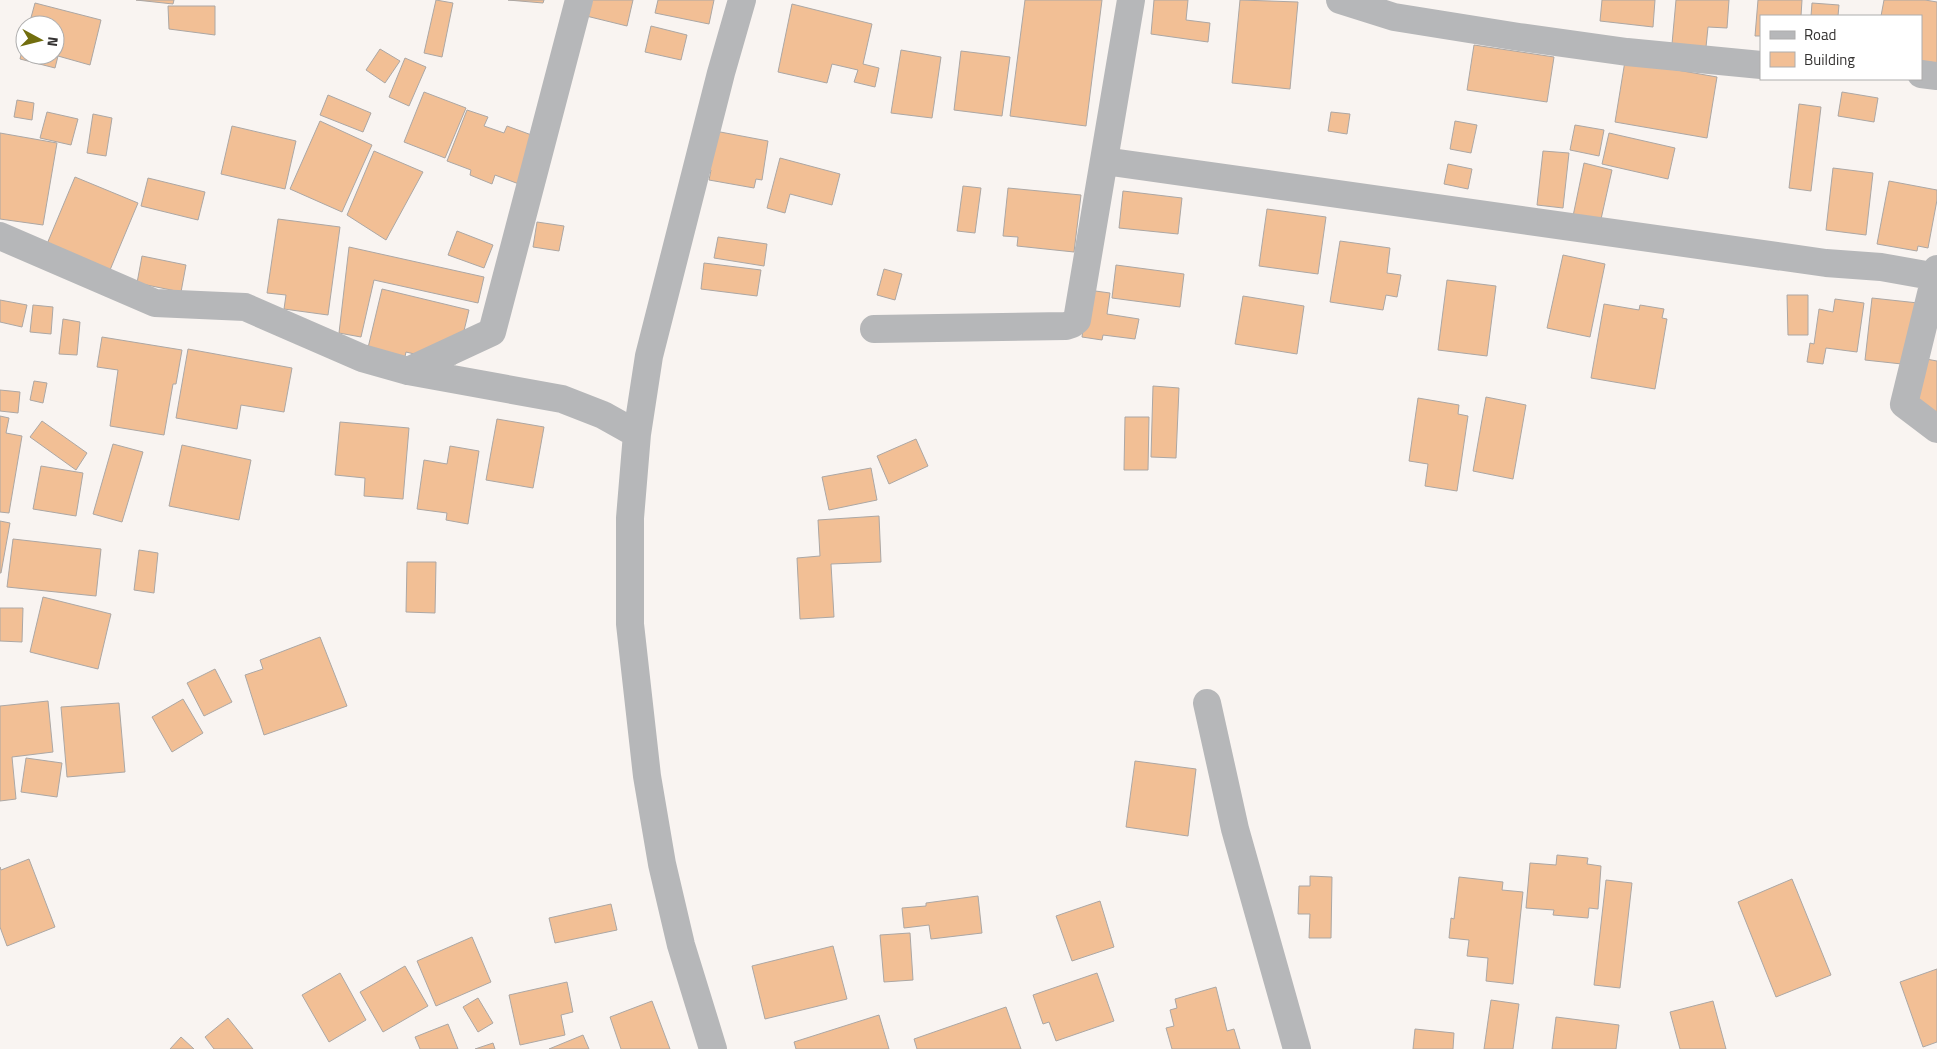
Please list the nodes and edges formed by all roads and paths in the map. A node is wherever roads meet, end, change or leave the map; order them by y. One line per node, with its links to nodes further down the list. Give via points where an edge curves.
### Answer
1 (579, 0): 12 (street, via 492,332)
2 (742, 0): 14 (street, via 649,356)
3 (1131, 0): 8 (street)
4 (1340, 0): 5 (street, via 1394,16 1519,36 1627,52)
5 (1760, 65)
6 (1922, 74): 7 (street)
7 (1937, 76)
8 (1104, 161): 10 (street, via 1826,263); 11 (street, via 1079,310 1072,324)
9 (0, 236): 12 (street, via 155,303 245,307 362,358)
10 (1937, 274): 13 (street, via 1904,404)
11 (874, 329)
12 (408, 370): 14 (street, via 562,399 604,415)
13 (1937, 429)
14 (637, 434): 16 (street, via 630,518 630,624 647,776 662,864 681,946)
15 (1207, 703): 17 (street, via 1235,829)
16 (713, 1049)
17 (1297, 1049)

